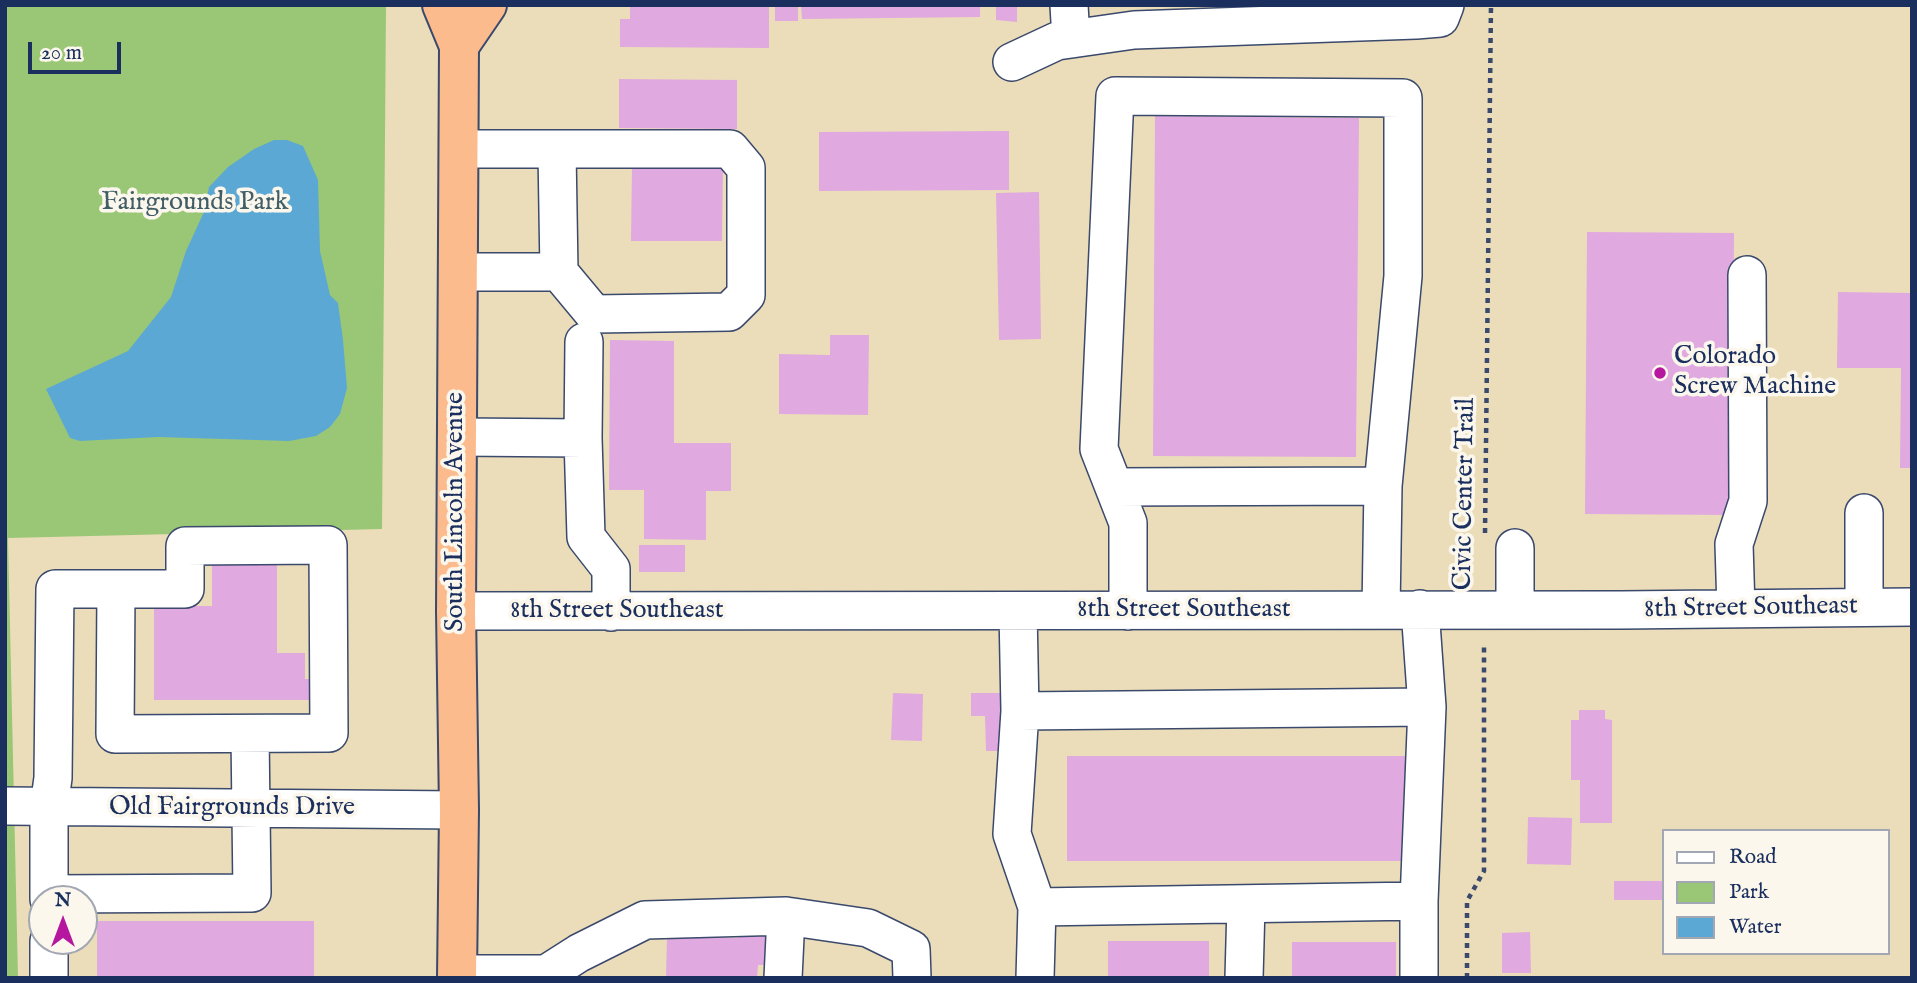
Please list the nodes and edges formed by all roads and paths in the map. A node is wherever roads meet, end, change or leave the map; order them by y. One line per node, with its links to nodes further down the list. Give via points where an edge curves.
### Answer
1 (442, 5): 6 (highway, South Lincoln Avenue)
2 (487, 5): 6 (highway)
3 (1445, 5): 5 (street, via 1440,18 1416,20 1134,30)
4 (1490, 5): 19 (path, Civic Center Trail)
5 (1070, 22): 7 (street, via 1057,41)
6 (459, 46): 8 (highway, South Lincoln Avenue)
7 (1012, 62)
8 (459, 149): 9 (street); 10 (highway, South Lincoln Avenue)
9 (557, 151): 11 (street); 11 (street, via 730,149 746,168 746,295 729,312 594,314)
10 (459, 272): 11 (street); 14 (highway, South Lincoln Avenue)
11 (559, 272)
12 (1747, 275): 24 (street, via 1748,502 1734,544)
13 (584, 342): 15 (street)
14 (458, 437): 15 (street); 27 (highway, South Lincoln Avenue)
15 (583, 438): 30 (street, via 586,537 611,569)
16 (1382, 485): 17 (street); 17 (street, via 1403,276 1403,97 1115,96 1099,449); 25 (street)
17 (1114, 486): 29 (street, via 1128,523)
18 (1864, 513): 21 (street)
19 (1500, 545): 26 (street)
20 (116, 589): 33 (street, via 115,734); 33 (street, via 186,589 186,546 328,545 329,733); 35 (street, via 55,589)
21 (1864, 607): 22 (street, 8th Street Southeast); 24 (street, 8th Street Southeast)
22 (1912, 607)
23 (1420, 609): 25 (street, 8th Street Southeast); 26 (street, 8th Street Southeast); 31 (street)
24 (1736, 609): 26 (street, 8th Street Southeast)
25 (1381, 610): 29 (street, 8th Street Southeast)
26 (1499, 610): 53 (path, Civic Center Trail, via 1483,871 1467,901)
27 (456, 611): 30 (street, 8th Street Southeast); 37 (highway, South Lincoln Avenue)
28 (1018, 611): 29 (street, 8th Street Southeast); 30 (street, 8th Street Southeast); 32 (street)
29 (1128, 611)
30 (611, 612)
31 (1427, 707): 32 (street); 40 (street)
32 (1020, 711): 42 (street, via 1012,834)
33 (250, 734): 36 (street)
34 (5, 806): 35 (street, Old Fairgrounds Drive)
35 (49, 807): 36 (street, Old Fairgrounds Drive); 38 (street)
36 (250, 809): 37 (street, Old Fairgrounds Drive); 39 (street, via 252,893)
37 (459, 810): 45 (highway, South Lincoln Avenue)
38 (49, 885)
39 (98, 895)
40 (1419, 901): 41 (street); 52 (street)
41 (1246, 905): 42 (street); 51 (street)
42 (1037, 907): 50 (street)
43 (786, 916): 46 (street, via 645,920 579,953); 48 (street); 49 (street, via 868,928 911,949)
44 (49, 955): 47 (street)
45 (457, 976): 46 (street)
46 (547, 976)
47 (49, 978)
48 (783, 978)
49 (912, 978)
50 (1035, 978)
51 (1244, 978)
52 (1419, 978)
53 (1467, 978)

